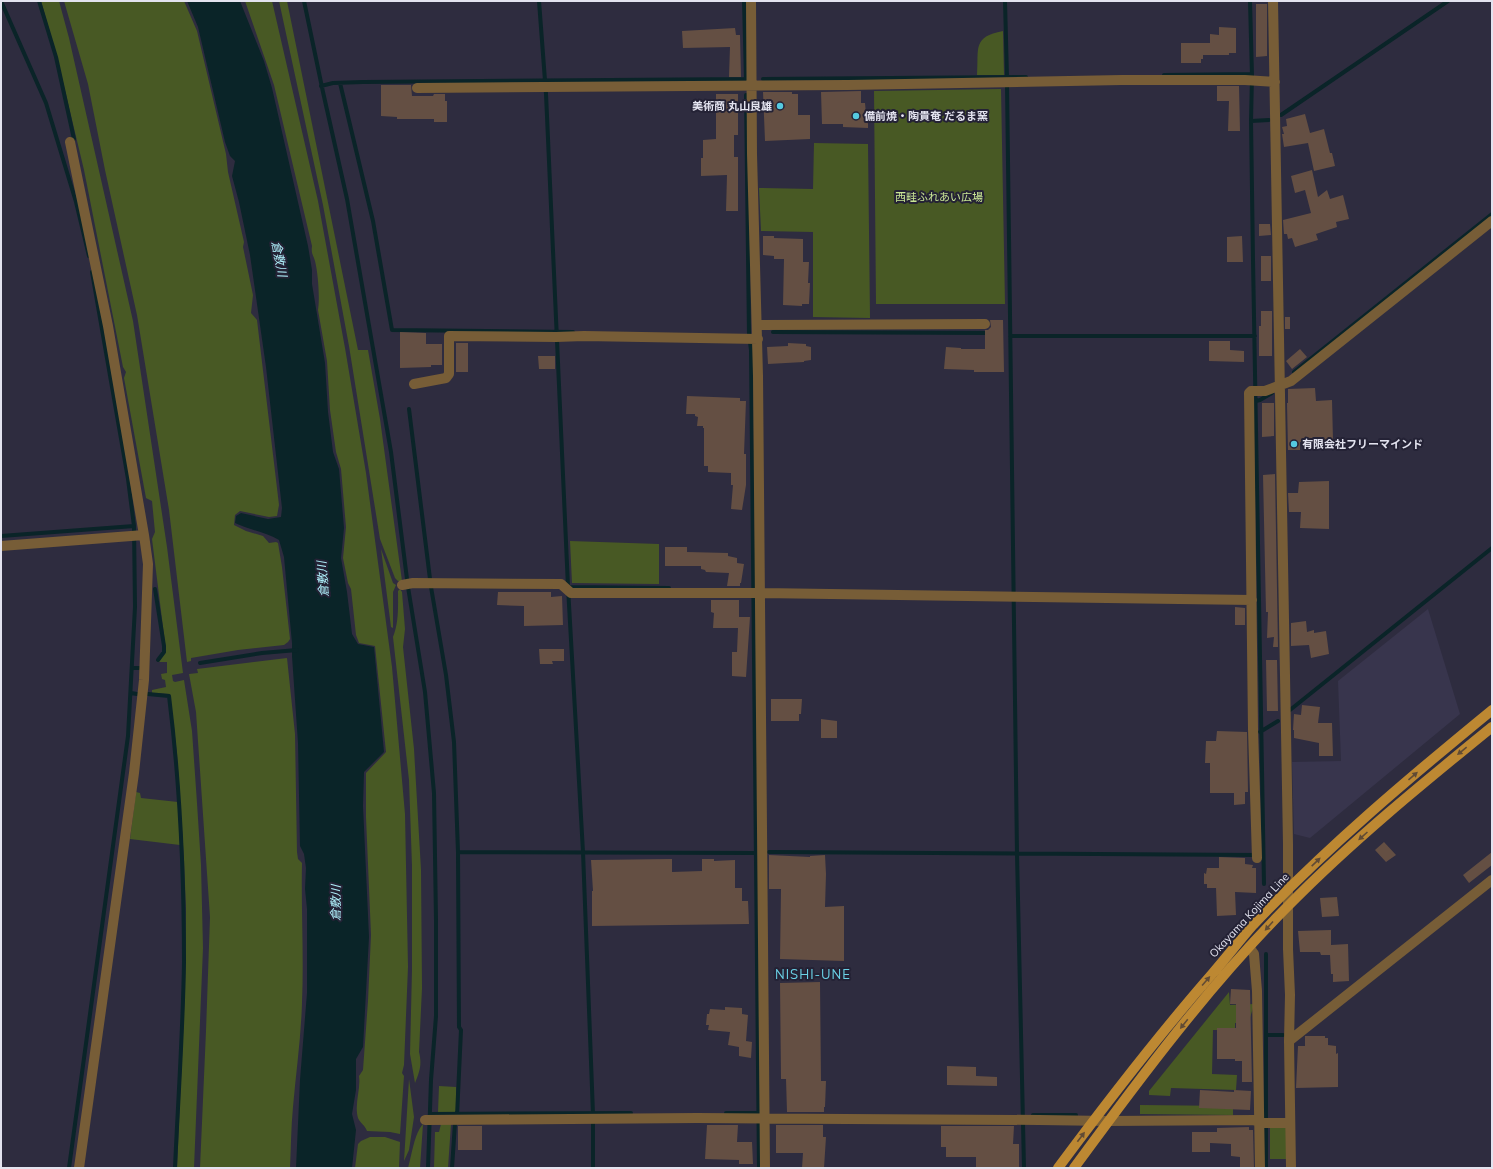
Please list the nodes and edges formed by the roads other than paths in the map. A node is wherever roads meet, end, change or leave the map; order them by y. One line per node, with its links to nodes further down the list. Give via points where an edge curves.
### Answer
1 (751, 1): 4 (street)
2 (1273, 1): 3 (street)
3 (1275, 82): 4 (street, via 1122,80); 12 (street)
4 (752, 86): 5 (street); 9 (street)
5 (417, 88)
6 (70, 142): 13 (street, via 108,326)
7 (1492, 221): 12 (street, via 1291,381)
8 (985, 324): 9 (street)
9 (757, 325): 10 (street)
10 (752, 339): 11 (street, via 449,336 449,374 446,378); 16 (street)
11 (414, 384)
12 (1280, 386): 17 (street, via 1249,393); 22 (street)
13 (138, 536): 14 (street); 32 (street, via 148,564 144,680 134,773)
14 (1, 546)
15 (402, 585): 16 (street, via 561,584 571,593)
16 (755, 593): 17 (street); 26 (street, via 765,1062)
17 (1252, 598): 20 (street)
18 (1492, 710): 22 (main road, Okayama Kojima Line, one-way to 18, via 1346,834)
19 (1492, 727): 23 (main road, Okayama Kojima Line, one-way to 23, via 1409,795 1323,871)
20 (1257, 855)
21 (1492, 880): 25 (street)
22 (1288, 889): 23 (street); 28 (main road, Okayama Kojima Line, one-way to 22, via 1194,994)
23 (1288, 906): 24 (main road, Okayama Kojima Line, one-way to 24); 25 (street)
24 (1249, 947): 29 (main road, Okayama Kojima Line, one-way to 29, via 1183,1024); 30 (street, via 1254,954 1257,991)
25 (1289, 1041): 31 (street)
26 (760, 1118): 27 (street); 28 (street); 33 (street)
27 (430, 1120)
28 (1093, 1121): 29 (street); 34 (main road, Okayama Kojima Line, one-way to 28)
29 (1108, 1121): 30 (street); 35 (main road, Okayama Kojima Line)
30 (1260, 1122): 31 (street); 36 (street)
31 (1290, 1123): 37 (street)
32 (79, 1168)
33 (765, 1168)
34 (1058, 1168)
35 (1074, 1168)
36 (1260, 1168)
37 (1291, 1168)

